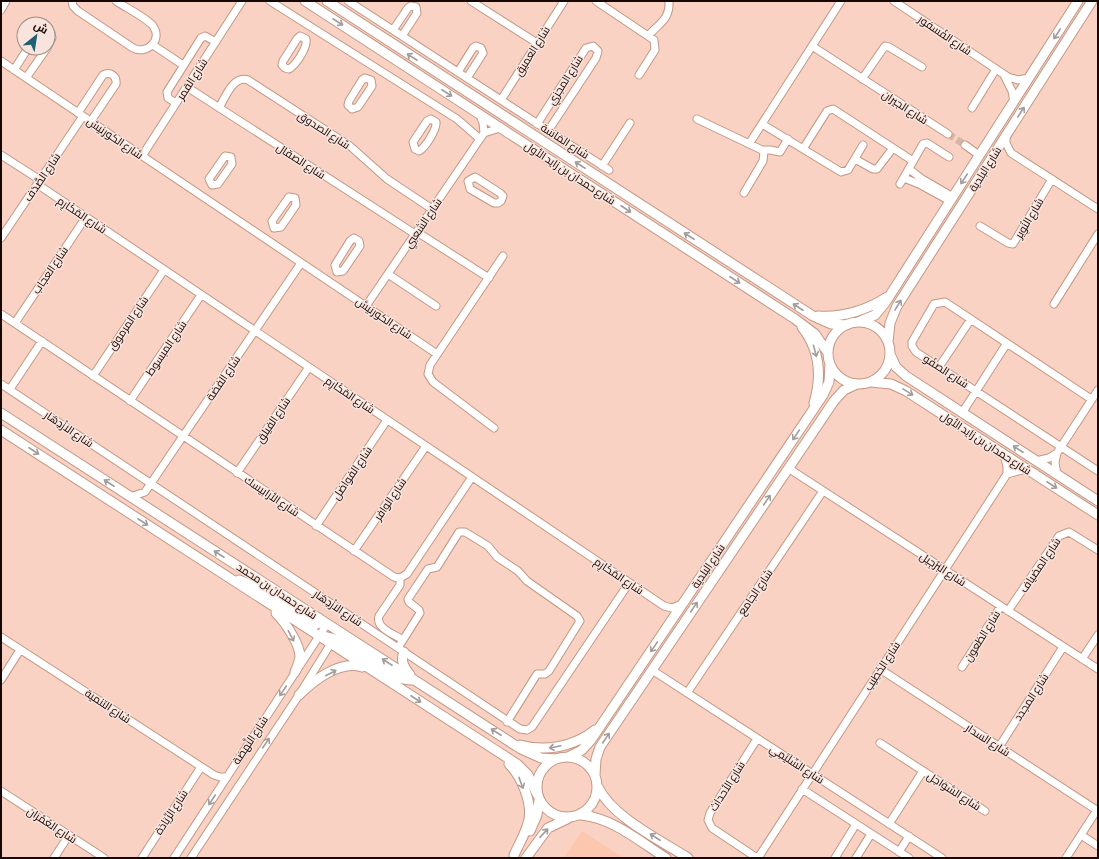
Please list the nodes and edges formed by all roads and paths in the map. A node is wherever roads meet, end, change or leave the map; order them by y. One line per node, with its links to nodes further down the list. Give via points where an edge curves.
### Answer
1 (6, 1): 17 (street)
2 (72, 1): 25 (street, via 78,11 133,48 144,50)
3 (116, 1): 25 (street, via 153,27 156,36)
4 (242, 1): 23 (street, شارع القمر)
5 (270, 1): 18 (street)
6 (305, 1): 51 (main road, شارع حمدان بن زايد الأول, one-way to 51)
7 (326, 1): 53 (main road, شارع حمدان بن زايد الأول, one-way to 7)
8 (348, 1): 19 (street, شارع المَاسَة)
9 (471, 1): 24 (street)
10 (564, 1): 24 (street, شارع العميق)
11 (596, 1): 20 (street)
12 (669, 1): 20 (street, via 667,14 659,27)
13 (841, 1): 26 (street)
14 (894, 1): 33 (street, شارع الفُسفور)
15 (1078, 1): 41 (main road, شارع البلدية, one-way to 41)
16 (1092, 1): 65 (main road, شارع البلدية, one-way to 16)
17 (1, 9)
18 (311, 26): 22 (street); 32 (street)
19 (393, 30): 21 (street, شارع المَاسَة); 21 (street, via 408,8 416,7 417,13)
20 (649, 35): 36 (street, via 656,47)
21 (402, 36): 35 (street, شارع المَاسَة)
22 (304, 37)
23 (216, 42): 30 (street, via 202,36); 43 (street, شارع القمر)
24 (537, 43): 44 (street, شارع العميق)
25 (153, 45): 30 (street)
26 (812, 46): 42 (street, شارع الجيران); 59 (street)
27 (23, 56): 34 (street)
28 (41, 56): 38 (street)
29 (1, 62): 34 (street, شارع الكورنيش)
30 (183, 65): 46 (street, via 166,92 168,98)
31 (922, 67): 42 (street, via 884,46)
32 (376, 68): 39 (street); 49 (street)
33 (996, 69): 37 (street, شارع الفُسفور); 48 (street)
34 (14, 70): 38 (street, شارع الكورنيش)
35 (458, 72): 40 (street, شارع المَاسَة); 40 (street, via 473,48 481,48 483,53)
36 (638, 75)
37 (1004, 75): 41 (street, شارع الفُسفور, via 1015,80); 45 (street, شارع الفُسفور, via 1010,85)
38 (26, 78): 50 (street, شارع الكورنيش)
39 (370, 78)
40 (467, 78): 44 (street, شارع المَاسَة)
41 (1029, 78): 45 (main road, شارع البلدية)
42 (862, 79): 63 (street, شارع الجيران)
43 (187, 87): 46 (street, شارع القمر); 47 (street, شارع الصقال)
44 (501, 100): 52 (street, شارع المَاسَة)
45 (1014, 102): 75 (main road, شارع البلدية)
46 (176, 103): 76 (street, شارع القمر)
47 (219, 108): 91 (street, شارع الصدوق, via 235,82 245,79 350,146 387,179); 95 (street, شارع الصقال)
48 (972, 108)
49 (441, 109): 54 (street); 64 (street)
50 (80, 114): 56 (street, شارع الكورنيش); 56 (street, شارع الصَّدَف, via 103,75 113,75 116,84); 85 (street, شارع الصَّدَف)
51 (480, 115): 60 (main road, شارع حمدان بن زايد الأول); 64 (street, via 483,123)
52 (524, 115): 53 (street); 58 (street, شارع المَاسَة); 61 (street, شارع المَاسَة)
53 (509, 119): 61 (main road, شارع حمدان بن زايد الأول)
54 (434, 120)
55 (697, 120): 67 (street)
56 (91, 121): 76 (street, شارع الكورنيش)
57 (630, 123): 62 (street, شارع المَاسَة, via 606,168)
58 (537, 124): 62 (street, شارع المَاسَة); 62 (street, شارع المجزي, via 586,48 596,48 596,58)
59 (762, 124): 66 (street); 67 (street)
60 (500, 128): 64 (street); 113 (main road, شارع حمدان بن زايد الأول, one-way to 113)
61 (526, 131): 112 (main road, شارع حمدان بن زايد الأول, one-way to 61)
62 (548, 131)
63 (948, 134)
64 (482, 136): 82 (street, شارع الشعبي)
65 (1006, 136): 73 (street); 77 (main road, شارع البلدية)
66 (788, 139): 71 (street); 72 (street, via 780,152)
67 (749, 144): 72 (street)
68 (863, 145): 79 (street)
69 (965, 145): 75 (street)
70 (893, 148): 71 (street, via 831,109 827,111); 79 (street, via 877,169); 80 (street)
71 (803, 149): 79 (street, via 841,172 847,171)
72 (764, 151): 87 (street, via 763,161)
73 (1011, 153): 77 (street); 83 (street)
74 (1, 155): 85 (street, شارع المَكَارِم)
75 (979, 155): 89 (main road, شارع البلدية, one-way to 89)
76 (142, 156): 88 (street, شارع الكورنيش)
77 (994, 156): 120 (main road, شارع البلدية, one-way to 77, via 890,323 897,306)
78 (949, 157): 80 (street, via 926,143 922,144)
79 (855, 158)
80 (913, 161): 81 (street)
81 (908, 169): 89 (street); 89 (street, via 902,181 919,184)
82 (457, 172): 84 (street); 91 (street, شارع الشعبي)
83 (1052, 179): 90 (street); 93 (street, شارع النُوِير, via 1014,244)
84 (469, 180): 84 (street, via 470,189 494,203 502,201 500,192 485,182 474,177)
85 (38, 182): 92 (street, شارع المَكَارِم); 97 (street, شارع الصَّدَف)
86 (212, 185): 88 (street)
87 (744, 193)
88 (204, 197): 98 (street, شارع الكورنيش)
89 (951, 199): 107 (main road, شارع البلدية)
90 (1098, 209)
91 (432, 210): 95 (street, شارع الشعبي)
92 (86, 217): 101 (street, شارع المَكَارِم); 116 (street, شارع العجاب)
93 (980, 226)
94 (274, 228): 98 (street)
95 (416, 233): 103 (street, شارع الشعبي); 104 (street, شارع الصقال)
96 (1098, 234): 108 (street)
97 (1, 238)
98 (266, 239): 100 (street, شارع الكورنيش)
99 (503, 256): 104 (street)
100 (301, 263): 105 (street, شارع الكورنيش); 118 (street, شارع الفضة)
101 (164, 270): 106 (street, شارع المَكَارِم); 128 (street, شارع المرموق)
102 (337, 272): 102 (street, via 335,265 350,240 358,240 360,244 356,252 344,270); 105 (street)
103 (388, 274): 109 (street, شارع الشعبي); 110 (street)
104 (489, 278): 123 (street)
105 (330, 282): 109 (street, شارع الكورنيش)
106 (201, 295): 118 (street, شارع المَكَارِم); 135 (street, شارع المبسوط)
107 (890, 295): 112 (main road, via 850,313 833,317); 115 (main road, شارع البلدية, via 875,315)
108 (1054, 304)
109 (366, 306): 123 (street, شارع الكورنيش)
110 (436, 306)
111 (1, 314): 116 (street, شارع الأرابيسك)
112 (813, 316): 117 (main road, شارع حمدان بن زايد الأول, via 831,324)
113 (795, 319): 122 (main road, شارع حمدان بن زايد الأول, via 815,334); 139 (main road, one-way to 139, via 812,342 818,362 818,389)
114 (971, 319): 121 (street, شارع الصفُو); 127 (street); 127 (street, شارع الصفُو, via 945,302 934,304 912,346 916,352)
115 (858, 322): 117 (main road); 120 (main road, via 876,327)
116 (15, 323): 119 (street, شارع الأرابيسك)
117 (847, 325): 122 (main road, via 836,333)
118 (255, 331): 126 (street, شارع المَكَارِم); 143 (street, شارع الفضة)
119 (42, 341): 128 (street, شارع الأرابيسك); 132 (street)
120 (888, 342): 124 (main road)
121 (1007, 343): 134 (street); 136 (street, شارع الصفُو)
122 (828, 353): 125 (main road)
123 (437, 354): 141 (street, via 429,368 430,379)
124 (890, 354): 129 (main road, via 882,374); 138 (main road, شارع حمدان بن زايد الأول, via 896,367 906,376)
125 (830, 364): 131 (main road, via 841,378); 139 (main road, شارع البلدية, via 831,373 827,389)
126 (309, 367): 140 (street, شارع المَكَارِم); 151 (street, شارع الفيلق)
127 (939, 367): 134 (street, شارع الصفُو)
128 (93, 376): 135 (street, شارع الأرابيسك)
129 (871, 382): 131 (main road); 146 (main road, شارع حمدان بن زايد الأول, one-way to 146, via 891,384 906,391)
130 (1, 384): 132 (street, شارع الازْدِهَار)
131 (857, 384): 148 (main road, شارع البلدية, via 844,390 834,401)
132 (10, 389): 155 (street, شارع الازْدِهَار)
133 (1098, 390): 136 (street)
134 (976, 391): 138 (street); 145 (street, شارع الصفُو)
135 (130, 400): 143 (street, شارع الأرابيسك)
136 (1092, 400): 145 (street)
137 (1, 413): 158 (main road, شارع حمدان بن محمد, one-way to 137)
138 (962, 413): 147 (main road, شارع حمدان بن زايد الأول, one-way to 138)
139 (810, 414): 170 (main road, شارع البلدية, one-way to 170)
140 (387, 420): 144 (street, شارع المَكَارِم); 162 (street, شارع الفواضل)
141 (494, 428)
142 (1, 430): 167 (main road, شارع حمدان بن محمد, one-way to 167)
143 (183, 436): 151 (street, شارع الأرابيسك); 155 (street, شارع الفضة)
144 (426, 446): 154 (street, شارع المَكَارِم); 164 (street, شارع الوافر)
145 (1059, 450): 147 (street, via 1049,458); 150 (street, شارع الصفُو); 153 (street, via 1055,462)
146 (1004, 455): 149 (main road, شارع حمدان بن زايد الأول); 152 (street)
147 (1036, 461): 153 (main road, شارع حمدان بن زايد الأول)
148 (788, 468): 156 (street, شارع البَرْجِيل); 189 (main road, شارع البلدية, one-way to 148)
149 (1026, 468): 152 (street); 161 (main road, شارع حمدان بن زايد الأول, one-way to 161)
150 (1098, 471)
151 (237, 472): 162 (street, شارع الأرابيسك)
152 (1007, 474): 165 (street, شارع الخَطِيب)
153 (1057, 475): 159 (main road, شارع حمدان بن زايد الأول)
154 (472, 477): 166 (street, via 407,574); 168 (street, شارع المَكَارِم)
155 (151, 484): 157 (street, شارع الفضة); 184 (street, شارع الازْدِهَار)
156 (823, 491): 165 (street, شارع البَرْجِيل); 194 (street, شارع الجامع)
157 (145, 492): 158 (street); 160 (street)
158 (130, 497): 160 (main road, شارع حمدان بن محمد)
159 (1098, 501)
160 (148, 508): 174 (main road, شارع حمدان بن محمد, one-way to 160)
161 (1098, 515)
162 (316, 526): 164 (street, شارع الأرابيسك)
163 (1098, 550): 173 (street, شارع المضياف, via 1069,532 1062,534 1056,539)
164 (354, 551): 166 (street, شارع الأرابيسك, via 390,576)
165 (944, 570): 172 (street, شارع البَرْجِيل); 187 (street, شارع الخَطِيب)
166 (400, 578): 181 (street, via 400,585 378,620 380,626)
167 (232, 580): 169 (main road, شارع حمدان بن محمد); 174 (main road, via 251,585 314,625 320,623)
168 (629, 583): 171 (street, شارع المَكَارِم); 196 (street, شارع الازْدِهَار, via 532,727 524,730)
169 (268, 604): 178 (main road, شارع حمدان بن محمد); 190 (main road, one-way to 190, via 284,623 298,650 299,660)
170 (682, 604): 171 (street, via 676,608); 176 (main road, شارع البلدية)
171 (664, 606): 176 (street)
172 (1001, 606): 173 (street, شارع البَرْجِيل); 186 (street, شارع الظعون)
173 (1008, 611): 182 (street, شارع البَرْجِيل)
174 (319, 618): 175 (main road, شارع حمدان بن محمد)
175 (327, 624): 178 (street, شارع النَّهضة); 180 (main road, شارع حمدان بن محمد)
176 (669, 624): 197 (main road, شارع البلدية, one-way to 197)
177 (1098, 635): 185 (street)
178 (318, 636): 180 (main road, شارع حمدان بن محمد); 190 (street, شارع النَّهضة)
179 (1, 637): 183 (street, شارع التنمية)
180 (334, 638): 191 (main road, شارع حمدان بن محمد); 193 (main road, شارع حمدان بن محمد, one-way to 180); 195 (street, شارع النَّهضة)
181 (403, 640): 184 (street); 196 (street, via 420,612 408,599 428,569 438,567 459,532 465,532 488,546 497,557 518,571 527,581 577,616 580,621 549,671 538,674)
182 (1064, 647): 185 (street, شارع البَرْجِيل); 202 (street, شارع المجدد)
183 (20, 650): 192 (street); 206 (street, شارع التنمية)
184 (401, 650): 193 (main road, via 403,664); 196 (street, شارع الازْدِهَار)
185 (1082, 659): 188 (street, شارع البَرْجِيل)
186 (962, 667)
187 (880, 669): 202 (street, شارع السدار); 208 (street, شارع الخَطِيب)
188 (1098, 669)
189 (652, 670): 194 (street, شارع السِّلَيْمِي); 210 (main road, شارع البلدية, one-way to 189, via 600,747)
190 (295, 672): 201 (street, شارع النَّهضة, one-way to 201)
191 (380, 676): 195 (main road, one-way to 191, via 315,681 344,666 357,666); 203 (main road, شارع حمدان بن محمد, one-way to 203)
192 (1, 680)
193 (415, 680): 199 (main road, شارع حمدان بن محمد, one-way to 193)
194 (687, 693): 198 (street, شارع السِّلَيْمِي)
195 (299, 695): 214 (street, شارع النَّهضة, one-way to 195)
196 (507, 722)
197 (602, 724): 199 (main road, one-way to 199, via 583,738 571,743 541,749); 204 (main road, شارع البلدية, via 587,746)
198 (757, 739): 208 (street, شارع السِّلَيْمِي); 239 (street, شارع الأحداث, via 708,820 712,828)
199 (513, 743): 205 (main road, شارع حمدان بن محمد, via 535,756)
200 (880, 743): 207 (street, شارع السَّوَاحِل)
201 (247, 746): 211 (street, شارع النَّهضة); 214 (street, via 254,749 255,756)
202 (999, 746): 218 (street, شارع السدار)
203 (498, 753): 217 (main road, شارع حمدان بن محمد, via 523,769); 230 (main road, one-way to 230, via 519,777 528,806 529,820)
204 (568, 757): 205 (main road); 210 (main road, via 587,764)
205 (556, 759): 217 (main road, via 545,766 538,777)
206 (201, 767): 209 (street, شارع التنمية); 233 (street, شارع الرِّيَادَة)
207 (923, 771): 219 (street, شارع السَّوَاحِل); 223 (street, شارع السَّوَاحِل)
208 (812, 774): 215 (street, شارع الخَطِيب); 223 (street, شارع السِّلَيْمِي)
209 (214, 775): 211 (street, شارع التنمية); 213 (street)
210 (595, 775): 212 (main road)
211 (227, 777): 213 (street, شارع النَّهضة)
212 (597, 786): 220 (main road, via 592,806); 238 (main road, one-way to 212, via 616,811)
213 (219, 788): 234 (street, شارع النَّهضة, one-way to 234)
214 (237, 788): 235 (street, شارع النَّهضة)
215 (802, 789): 222 (street, شارع السِّلَيْمِي); 239 (street, شارع الخَطِيب)
216 (1, 791): 225 (street, شارع العُمْرَان)
217 (538, 797): 221 (main road, via 555,816); 230 (main road, via 537,815)
218 (1097, 810): 226 (street, شارع السدار)
219 (985, 811)
220 (581, 815): 221 (main road); 237 (main road, via 608,821)
221 (570, 818): 236 (main road, one-way to 221, via 548,828)
222 (856, 824): 224 (street, شارع السِّلَيْمِي); 240 (street)
223 (889, 824): 227 (street, شارع السِّلَيْمِي)
224 (871, 834): 229 (street, شارع السِّلَيْمِي); 241 (street)
225 (69, 835): 231 (street); 232 (street, شارع العُمْرَان)
226 (1081, 835): 228 (street); 244 (street, شارع السدار)
227 (909, 836): 229 (street); 243 (street, شارع السِّلَيْمِي)
228 (1098, 846)
229 (899, 852): 242 (street, شارع السِّلَيْمِي)
230 (513, 856)
231 (54, 858)
232 (104, 858)
233 (142, 858)
234 (174, 858)
235 (191, 858)
236 (526, 858)
237 (666, 858)
238 (688, 858)
239 (758, 858)
240 (835, 858)
241 (856, 858)
242 (908, 858)
243 (942, 858)
244 (1066, 858)

